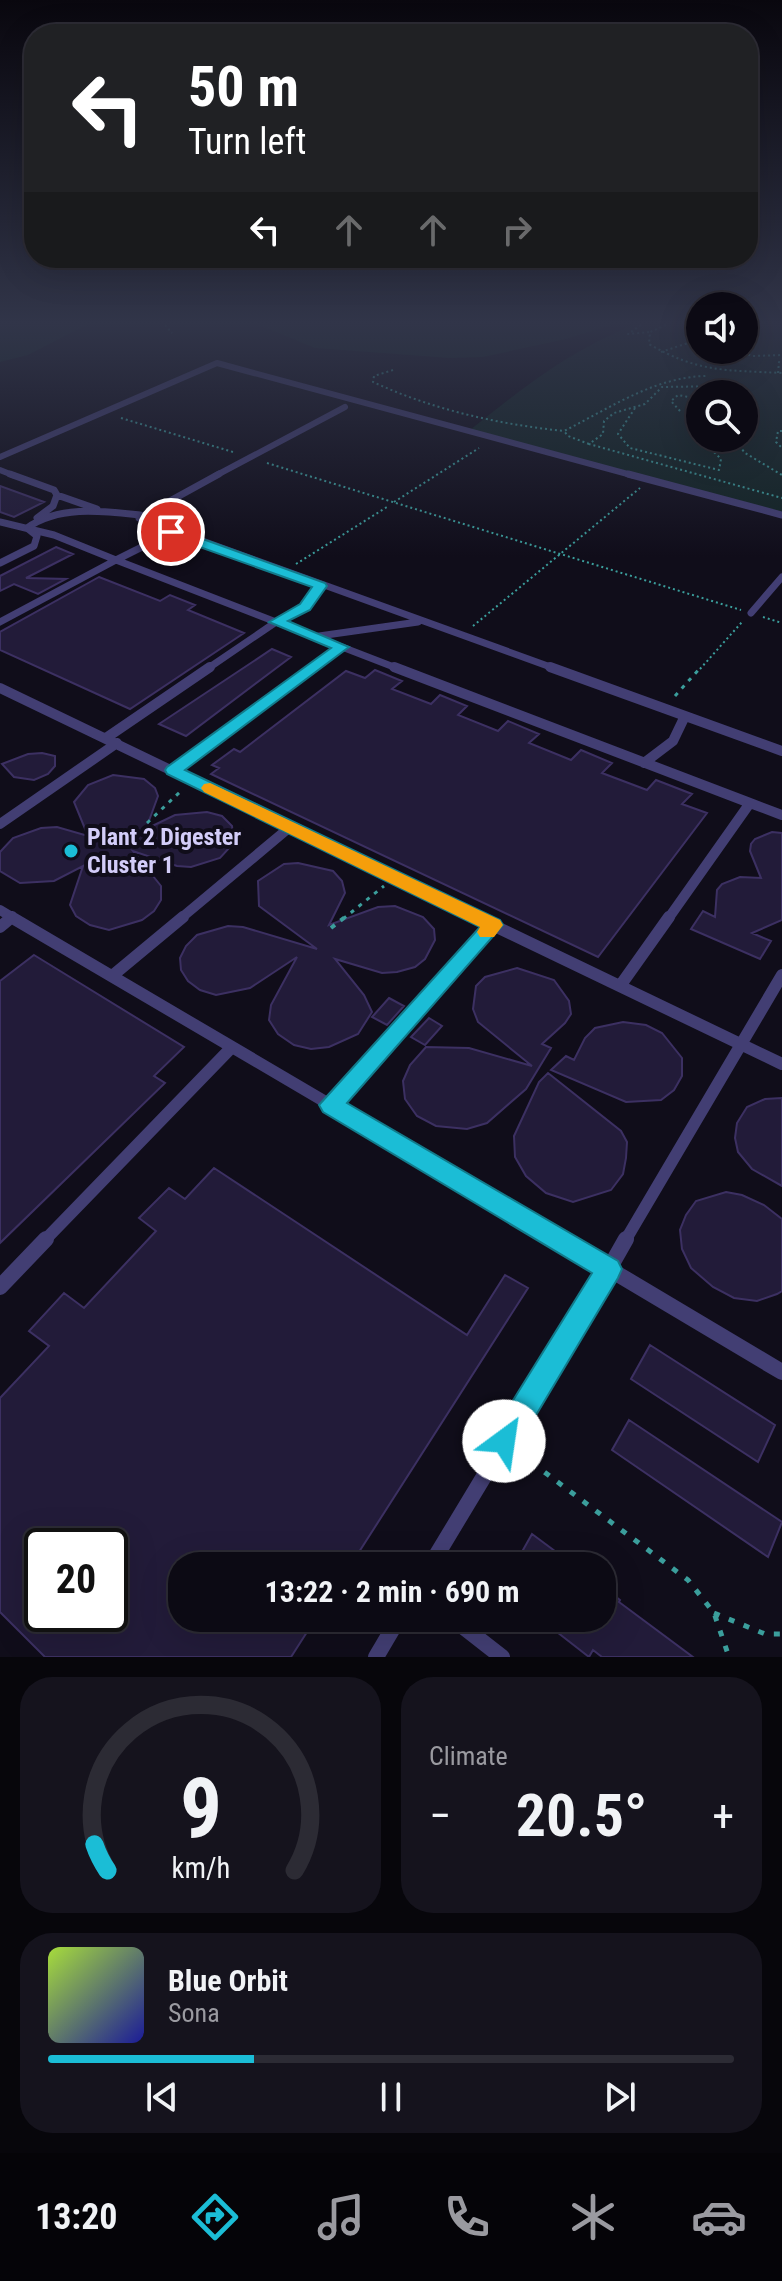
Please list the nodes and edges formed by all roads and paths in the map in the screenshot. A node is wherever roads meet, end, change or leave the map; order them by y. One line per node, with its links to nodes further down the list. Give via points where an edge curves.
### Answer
1 (126, 402): 18 (lane)
2 (363, 402): 29 (lane)
3 (423, 402): 11 (path, via 487,421)
4 (622, 402): 11 (path)
5 (647, 402): 7 (path)
6 (672, 402): 10 (path)
7 (636, 406): 13 (path, via 604,421 603,434); 16 (path, via 618,434 630,448 719,470 721,459)
8 (345, 407): 19 (lane)
9 (131, 411): 19 (path, via 118,417)
10 (680, 411)
11 (564, 431): 13 (path)
12 (782, 431): 15 (path, via 776,442)
13 (589, 444): 24 (path)
14 (479, 448): 25 (path)
15 (782, 448)
16 (714, 452)
17 (744, 452): 21 (path)
18 (0, 457)
19 (248, 457): 25 (path); 28 (lane)
20 (0, 470): 23 (lane)
21 (782, 475)
22 (641, 487): 33 (path)
23 (57, 495): 27 (lane); 30 (lane, via 53,506)
24 (782, 498)
25 (394, 502): 33 (path)
26 (387, 507): 36 (path)
27 (98, 510): 28 (lane); 30 (lane)
28 (140, 515): 32 (lane, via 143,521)
29 (782, 515)
30 (35, 520): 31 (lane); 31 (lane, via 0,522)
31 (27, 528): 34 (lane); 35 (lane, via 37,536 34,546)
32 (190, 539): 34 (lane, via 157,542); 36 (lane)
33 (560, 554): 39 (path); 44 (path)
34 (116, 560): 41 (lane); 42 (lane)
35 (0, 563)
36 (283, 572): 38 (lane)
37 (782, 577): 39 (lane)
38 (320, 586): 40 (lane); 42 (lane, via 305,607)
39 (751, 613): 43 (path); 48 (path, via 669,702)
40 (420, 621): 44 (lane); 45 (lane)
41 (0, 622)
42 (276, 622): 45 (lane); 50 (lane)
43 (782, 623)
44 (461, 636): 48 (lane)
45 (315, 637): 46 (lane)
46 (342, 647): 52 (lane); 53 (lane)
47 (0, 688): 50 (lane)
48 (653, 704): 49 (lane)
49 (685, 716): 51 (lane); 52 (lane, via 673,741)
50 (111, 740): 53 (lane); 58 (lane)
51 (782, 751)
52 (644, 763): 55 (lane)
53 (173, 770): 54 (lane)
54 (194, 781): 57 (path); 59 (lane)
55 (750, 803): 56 (lane); 67 (lane)
56 (782, 815)
57 (147, 823)
58 (0, 824)
59 (290, 827): 60 (lane); 66 (lane)
60 (393, 877): 62 (lane); 64 (path)
61 (6, 914): 63 (lane); 66 (lane)
62 (493, 925): 67 (lane); 71 (lane)
63 (0, 927)
64 (331, 928)
65 (782, 975): 68 (lane)
66 (112, 976): 69 (lane)
67 (620, 986): 68 (lane)
68 (741, 1045): 70 (lane); 72 (lane)
69 (232, 1047): 71 (lane); 73 (lane)
70 (782, 1064)
71 (331, 1105): 72 (lane)
72 (609, 1269): 74 (lane); 75 (lane)
73 (0, 1287)
74 (782, 1372)
75 (504, 1441): 76 (lane); 77 (path, via 688,1580)
76 (438, 1552)
77 (714, 1613): 80 (path, via 765,1634); 83 (path)
78 (391, 1632): 81 (lane)
79 (470, 1632): 82 (lane)
80 (782, 1634)
81 (376, 1657)
82 (502, 1657)
83 (729, 1657)

